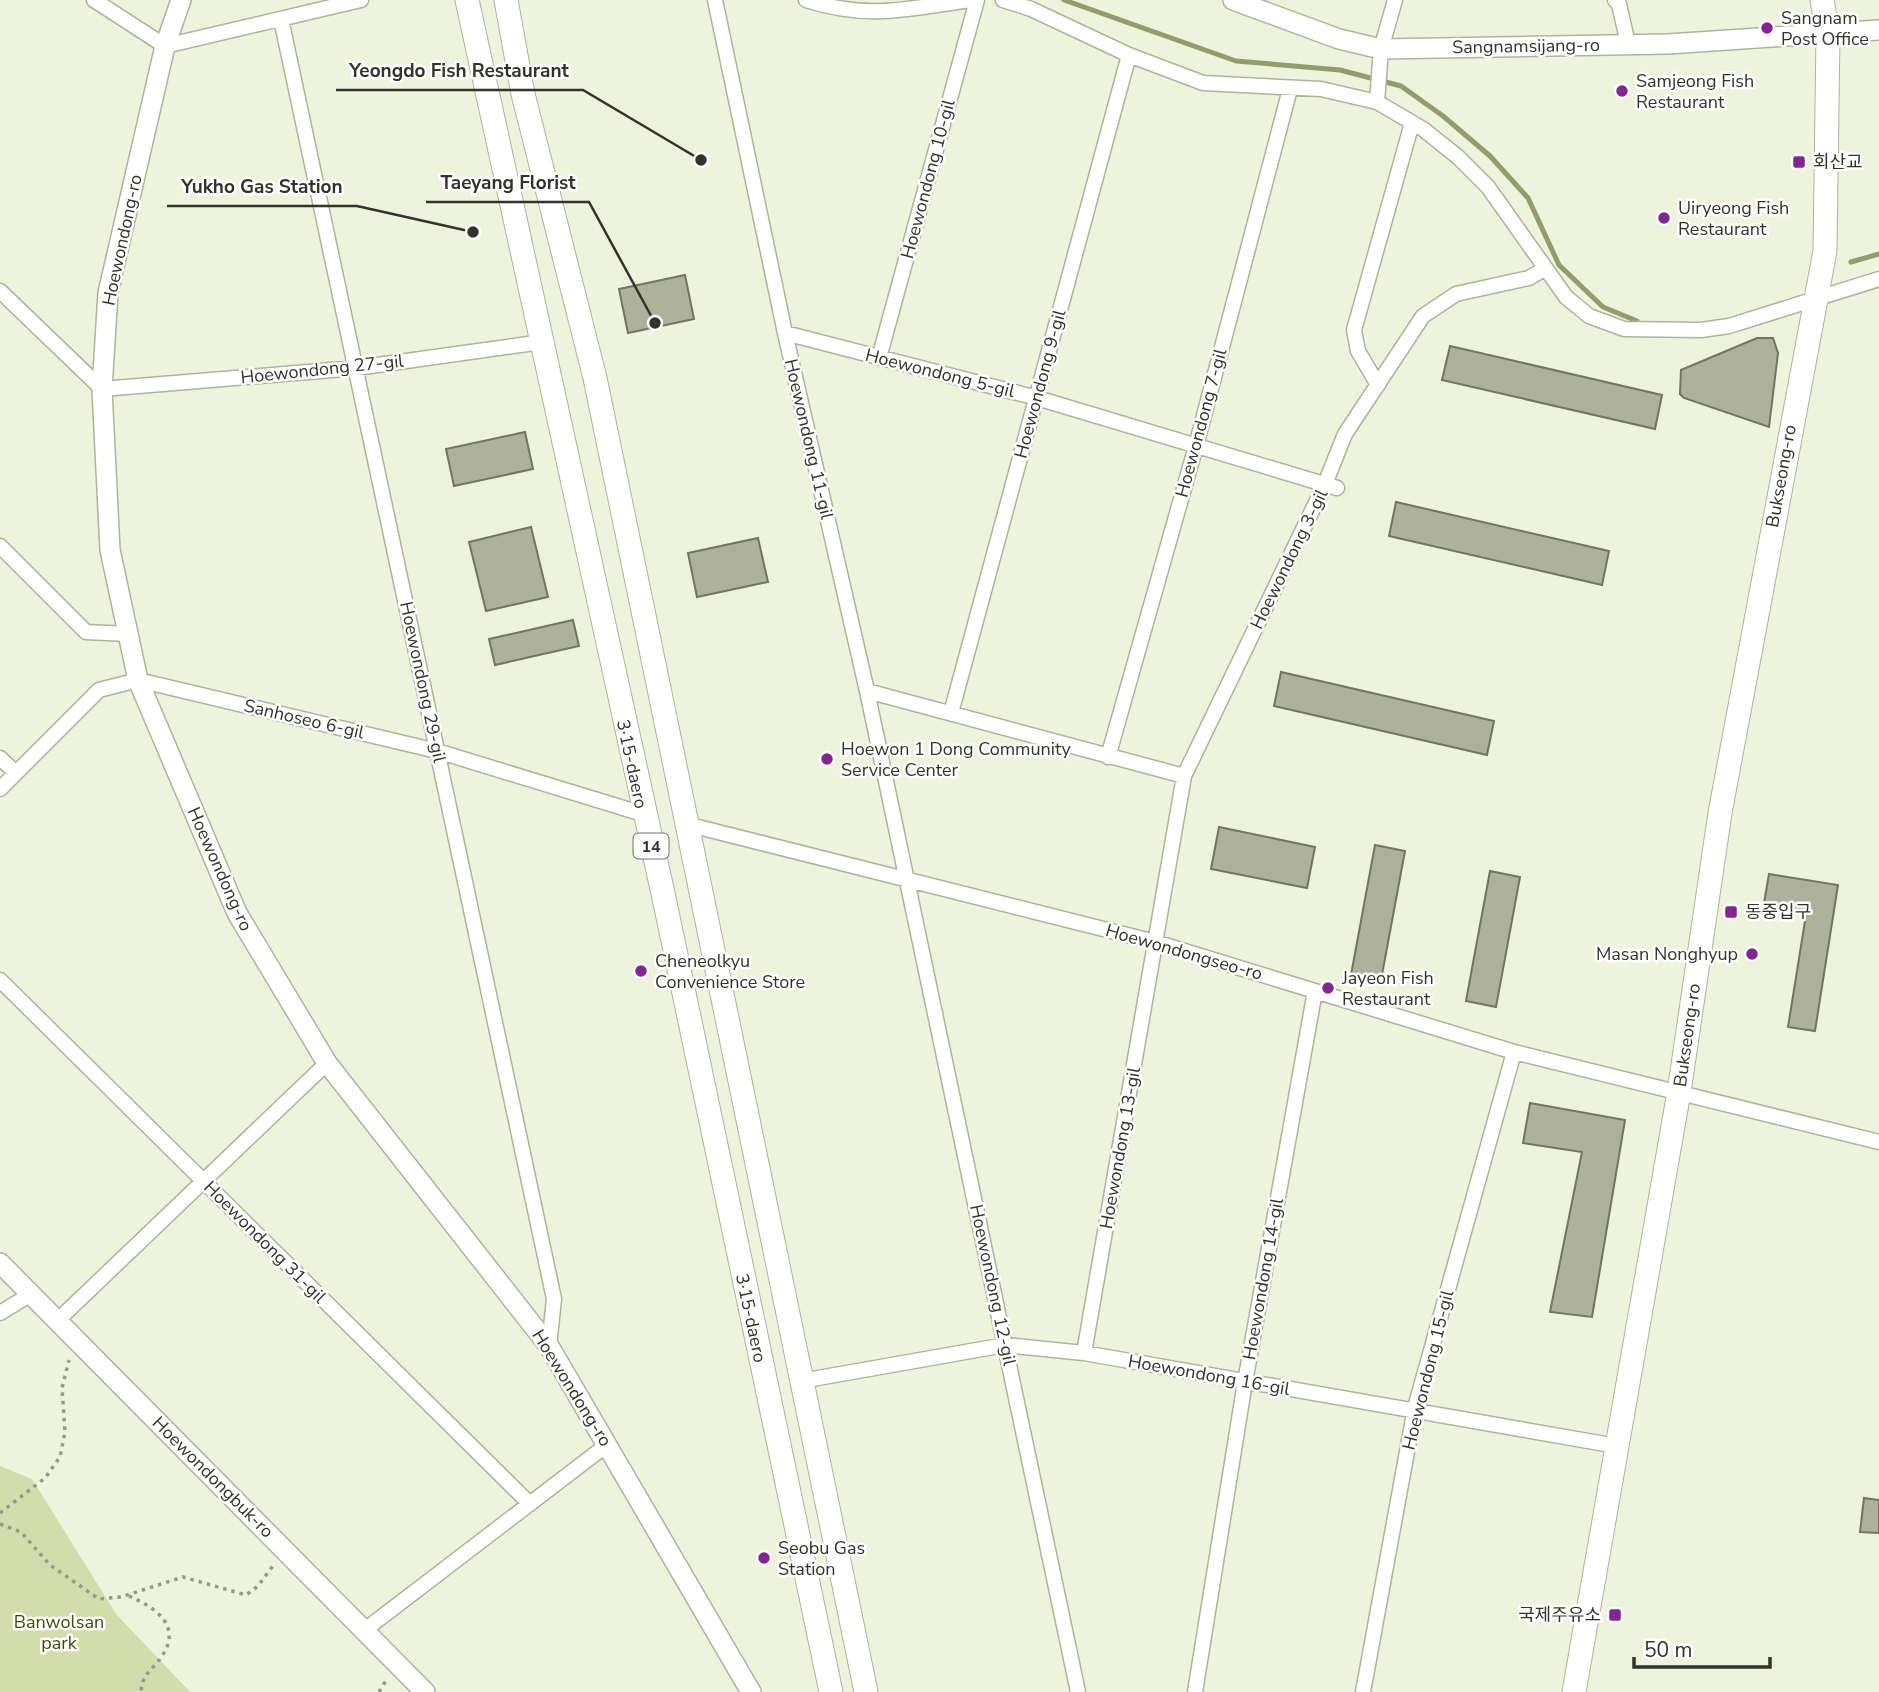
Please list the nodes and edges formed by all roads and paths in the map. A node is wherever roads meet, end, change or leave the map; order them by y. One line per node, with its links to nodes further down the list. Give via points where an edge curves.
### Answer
1 (94, 0): 20 (street)
2 (181, 0): 20 (main road, Hoewondong-ro)
3 (361, 0): 16 (street)
4 (467, 0): 31 (main road, 3·15-daero / 14)
5 (506, 0): 51 (main road, 3·15-daero / 14, via 523,94 594,377)
6 (715, 0): 30 (street, Hoewondong 11-gil)
7 (806, 0): 8 (street, via 840,11 874,14)
8 (970, 0)
9 (977, 0): 32 (street, Hoewondong 10-gil)
10 (1003, 0): 21 (street)
11 (1233, 0): 15 (main road, Sangnamsijang-ro)
12 (1395, 0): 22 (street)
13 (1615, 0): 19 (street)
14 (1822, 0): 18 (main road)
15 (1258, 5): 22 (main road, Sangnamsijang-ro)
16 (281, 19): 20 (street); 33 (street, Hoewondong 29-gil)
17 (1879, 30): 18 (main road, Sangnamsijang-ro)
18 (1828, 34): 19 (main road, Sangnamsijang-ro); 29 (main road, Bukseong-ro, via 1825,251)
19 (1628, 44): 22 (main road, Sangnamsijang-ro)
20 (165, 46): 35 (main road, Hoewondong-ro, via 108,293)
21 (1129, 55): 23 (street, via 1203,83); 36 (street, Hoewondong 9-gil)
22 (1380, 58): 24 (street)
23 (1290, 89): 24 (street); 37 (street, Hoewondong 7-gil)
24 (1377, 97): 25 (street)
25 (1412, 122): 26 (street, via 1488,187); 34 (street, via 1354,330 1358,351)
26 (1544, 269): 29 (street, via 1589,316 1624,329 1730,326); 34 (street, Hoewondong 3-gil, via 1528,278 1456,294 1423,316)
27 (1879, 279): 29 (street)
28 (0, 291): 35 (street)
29 (1817, 296): 58 (main road, Bukseong-ro, via 1720,813)
30 (785, 333): 32 (street, Hoewondong 5-gil); 42 (street, Hoewondong 11-gil)
31 (542, 342): 33 (street, Hoewondong 27-gil); 50 (main road, 3·15-daero / 14)
32 (879, 358): 36 (street, Hoewondong 5-gil)
33 (356, 368): 35 (street, Hoewondong 27-gil); 44 (street, Hoewondong 29-gil)
34 (1378, 385): 38 (street, Hoewondong 3-gil, via 1345,434)
35 (102, 389): 40 (main road, Hoewondong-ro, via 110,550)
36 (1037, 398): 37 (street, Hoewondong 5-gil); 43 (street, Hoewondong 9-gil)
37 (1196, 446): 38 (street, Hoewondong 5-gil); 45 (street, Hoewondong 7-gil)
38 (1331, 486): 48 (street, Hoewondong 3-gil)
39 (0, 547): 40 (street, via 86,632)
40 (128, 634): 41 (main road, Hoewondong-ro)
41 (138, 680): 44 (street, Sanhoseo 6-gil); 47 (street, Sanhoseo 6-gil, via 99,690); 57 (main road, Hoewondong-ro, via 237,913)
42 (867, 691): 43 (street); 52 (street, Hoewondong 11-gil)
43 (951, 713): 45 (street)
44 (438, 751): 50 (street, Sanhoseo 6-gil); 67 (street, Hoewondong 29-gil, via 554,1299)
45 (1108, 757): 48 (street)
46 (0, 758): 47 (street)
47 (16, 773): 49 (street, Sanhoseo 6-gil)
48 (1184, 776): 53 (street, Hoewondong 3-gil)
49 (0, 789)
50 (643, 814): 80 (main road, 3·15-daero / 14)
51 (686, 824): 52 (street, Hoewondongseo-ro); 69 (main road, 3·15-daero / 14)
52 (907, 877): 53 (street, Hoewondongseo-ro); 66 (street, Hoewondong 12-gil)
53 (1155, 942): 55 (street, Hoewondongseo-ro); 68 (street, Hoewondong 13-gil)
54 (0, 980): 60 (street, Hoewondong 31-gil)
55 (1315, 991): 56 (street, Hoewondongseo-ro); 70 (street, Hoewondong 14-gil)
56 (1514, 1052): 58 (street, Hoewondongseo-ro); 71 (street, Hoewondong 15-gil)
57 (327, 1063): 60 (street); 67 (main road, Hoewondong-ro)
58 (1679, 1092): 59 (street, Hoewondongseo-ro); 73 (main road, Bukseong-ro)
59 (1879, 1142)
60 (203, 1181): 64 (street); 74 (street, Hoewondong 31-gil)
61 (0, 1263): 62 (main road, Hoewondongbuk-ro)
62 (31, 1294): 63 (street); 64 (main road, Hoewondongbuk-ro)
63 (0, 1313)
64 (57, 1321): 65 (main road, Hoewondongbuk-ro)
65 (77, 1342): 75 (path, via 62,1388 65,1432 60,1457 45,1478); 77 (main road, Hoewondongbuk-ro)
66 (1005, 1345): 68 (street, Hoewondong 16-gil); 69 (street, Hoewondong 16-gil); 85 (street, Hoewondong 12-gil)
67 (549, 1346): 72 (main road, Hoewondong-ro)
68 (1084, 1353): 70 (street, Hoewondong 16-gil)
69 (801, 1381): 84 (main road, 3·15-daero / 14)
70 (1245, 1382): 71 (street, Hoewondong 16-gil); 86 (street, Hoewondong 14-gil)
71 (1415, 1408): 73 (street, Hoewondong 16-gil); 87 (street, Hoewondong 15-gil)
72 (608, 1444): 74 (street); 83 (main road, Hoewondong-ro)
73 (1617, 1446): 88 (main road, Bukseong-ro)
74 (530, 1504): 79 (street)
75 (0, 1513)
76 (0, 1524): 78 (path, via 21,1532 50,1566 92,1596 106,1600)
77 (283, 1546): 78 (path, via 258,1586 246,1595 183,1577); 79 (main road, Hoewondongbuk-ro)
78 (127, 1595): 81 (path, via 155,1608 169,1631 166,1648 143,1677)
79 (366, 1629): 82 (main road, Hoewondongbuk-ro)
80 (830, 1691)
81 (141, 1692)
82 (425, 1692)
83 (751, 1692)
84 (866, 1692)
85 (1078, 1692)
86 (1195, 1692)
87 (1363, 1692)
88 (1574, 1692)

